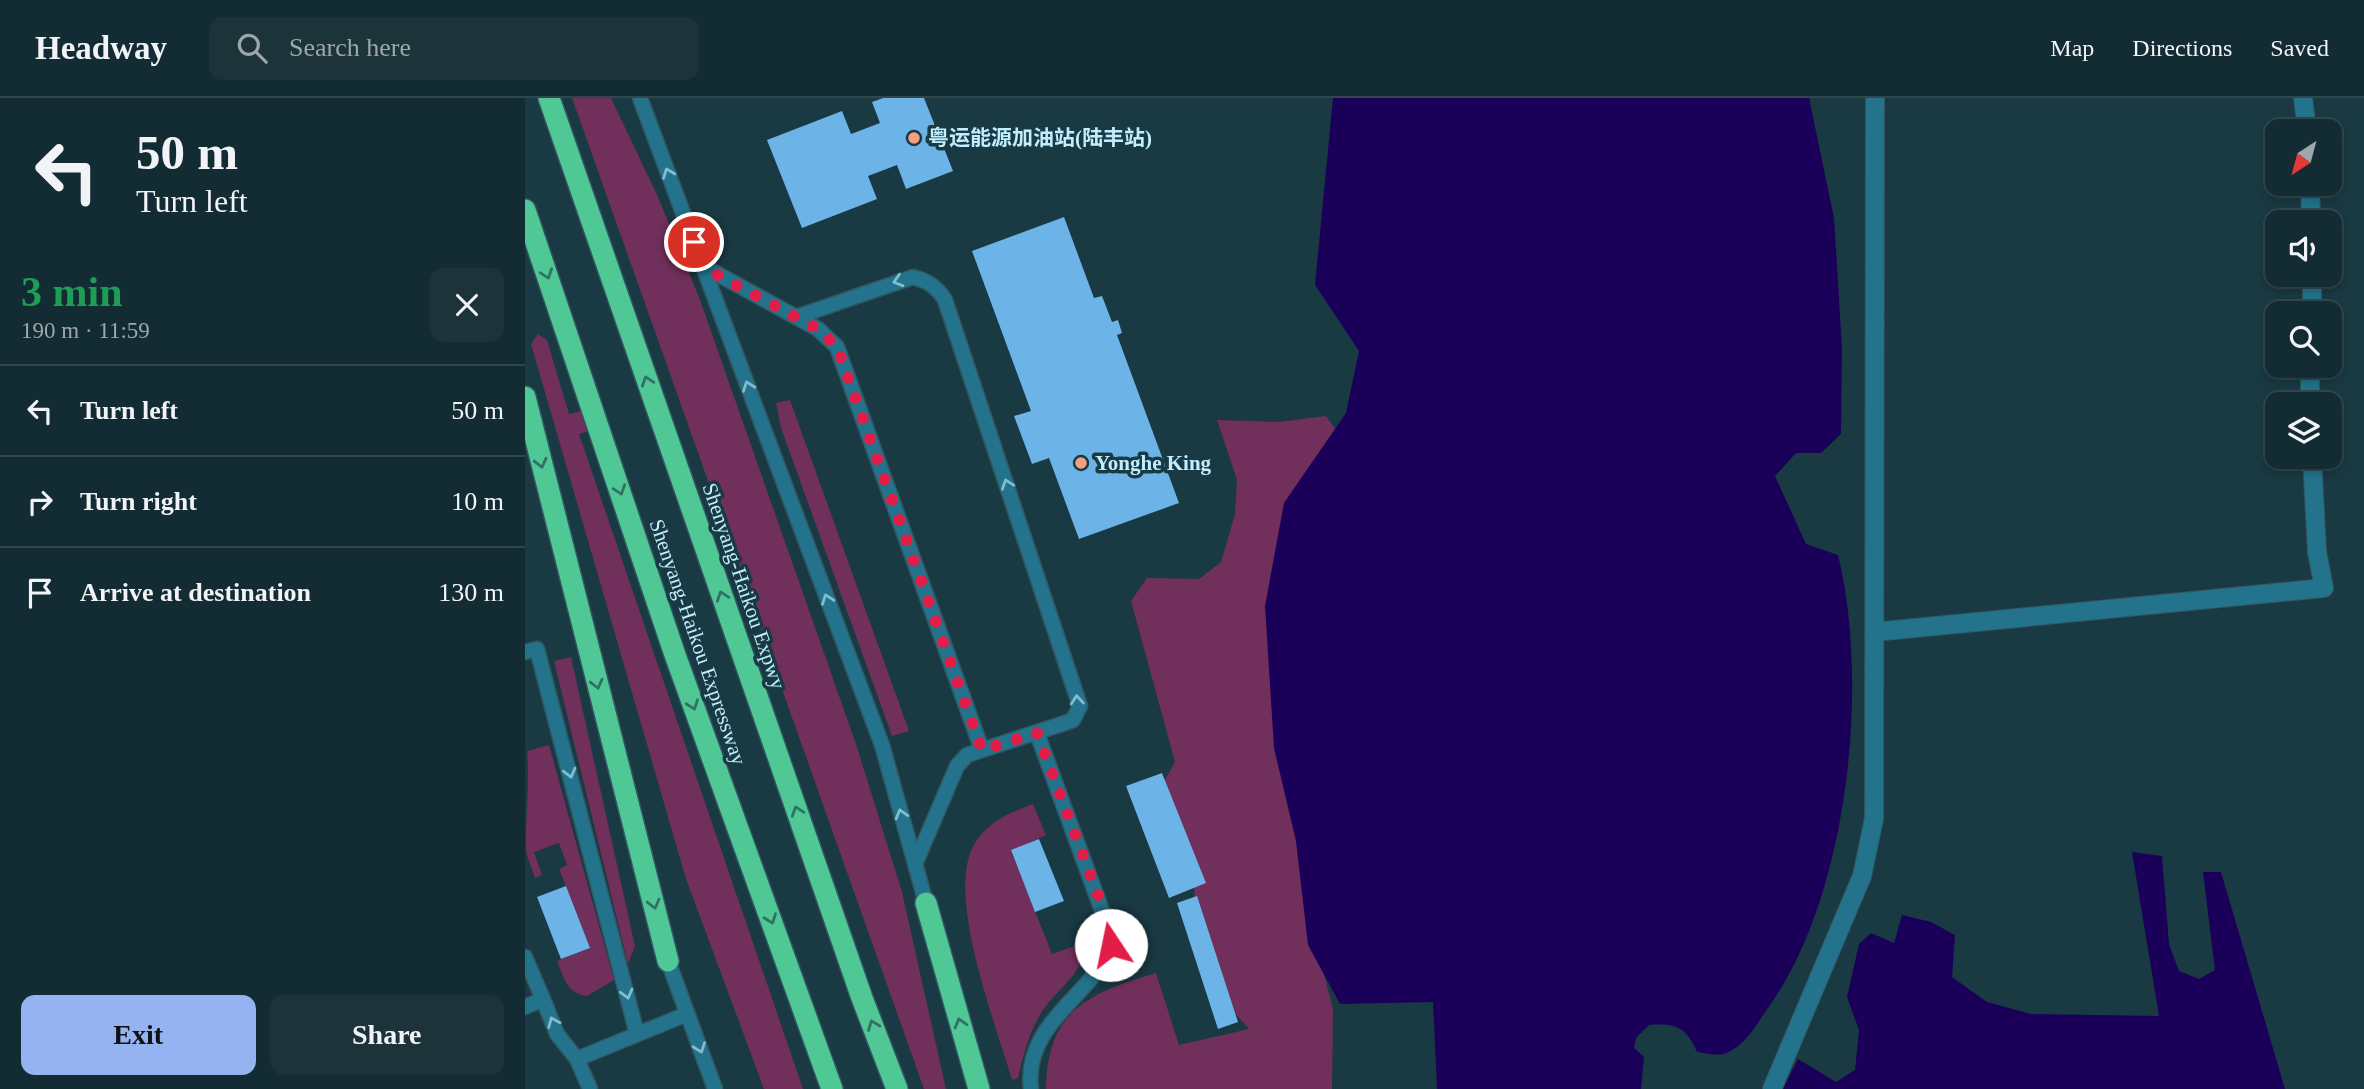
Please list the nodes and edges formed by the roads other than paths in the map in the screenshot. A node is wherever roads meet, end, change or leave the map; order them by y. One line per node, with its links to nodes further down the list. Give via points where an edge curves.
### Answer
1 (549, 98): 27 (highway, Shenyang-Haikou Expwy, one-way to 1)
2 (640, 98): 7 (lane, one-way to 2)
3 (1875, 98): 11 (street)
4 (2303, 98): 5 (street)
5 (2306, 119)
6 (525, 210): 26 (highway, Shenyang-Haikou Expressway, one-way to 26, via 674,652)
7 (703, 267): 8 (lane); 15 (lane, one-way to 7, via 881,745)
8 (796, 317): 13 (lane, one-way to 8, via 1073,720 1079,696 945,300 926,280 913,276); 14 (lane, via 837,347)
9 (525, 397): 18 (highway, one-way to 18)
10 (2313, 469): 11 (street, via 2323,589)
11 (1874, 632): 30 (street, via 1874,819 1862,876)
12 (525, 652): 22 (lane, one-way to 22, via 537,649)
13 (1037, 733): 14 (lane); 29 (lane, via 1112,938 1102,962 1044,1034 1031,1072)
14 (982, 750): 15 (lane, via 967,755 957,766)
15 (915, 864): 16 (lane)
16 (926, 903): 28 (highway, one-way to 16)
17 (525, 957): 19 (lane)
18 (668, 961): 21 (lane)
19 (543, 999): 20 (lane); 23 (lane, one-way to 19, via 557,1034)
20 (525, 1007)
21 (687, 1013): 22 (lane); 25 (lane, one-way to 25)
22 (637, 1034): 23 (lane)
23 (577, 1059): 24 (lane)
24 (590, 1089)
25 (715, 1089)
26 (832, 1089)
27 (897, 1089)
28 (979, 1089)
29 (1031, 1089)
30 (1772, 1089)

